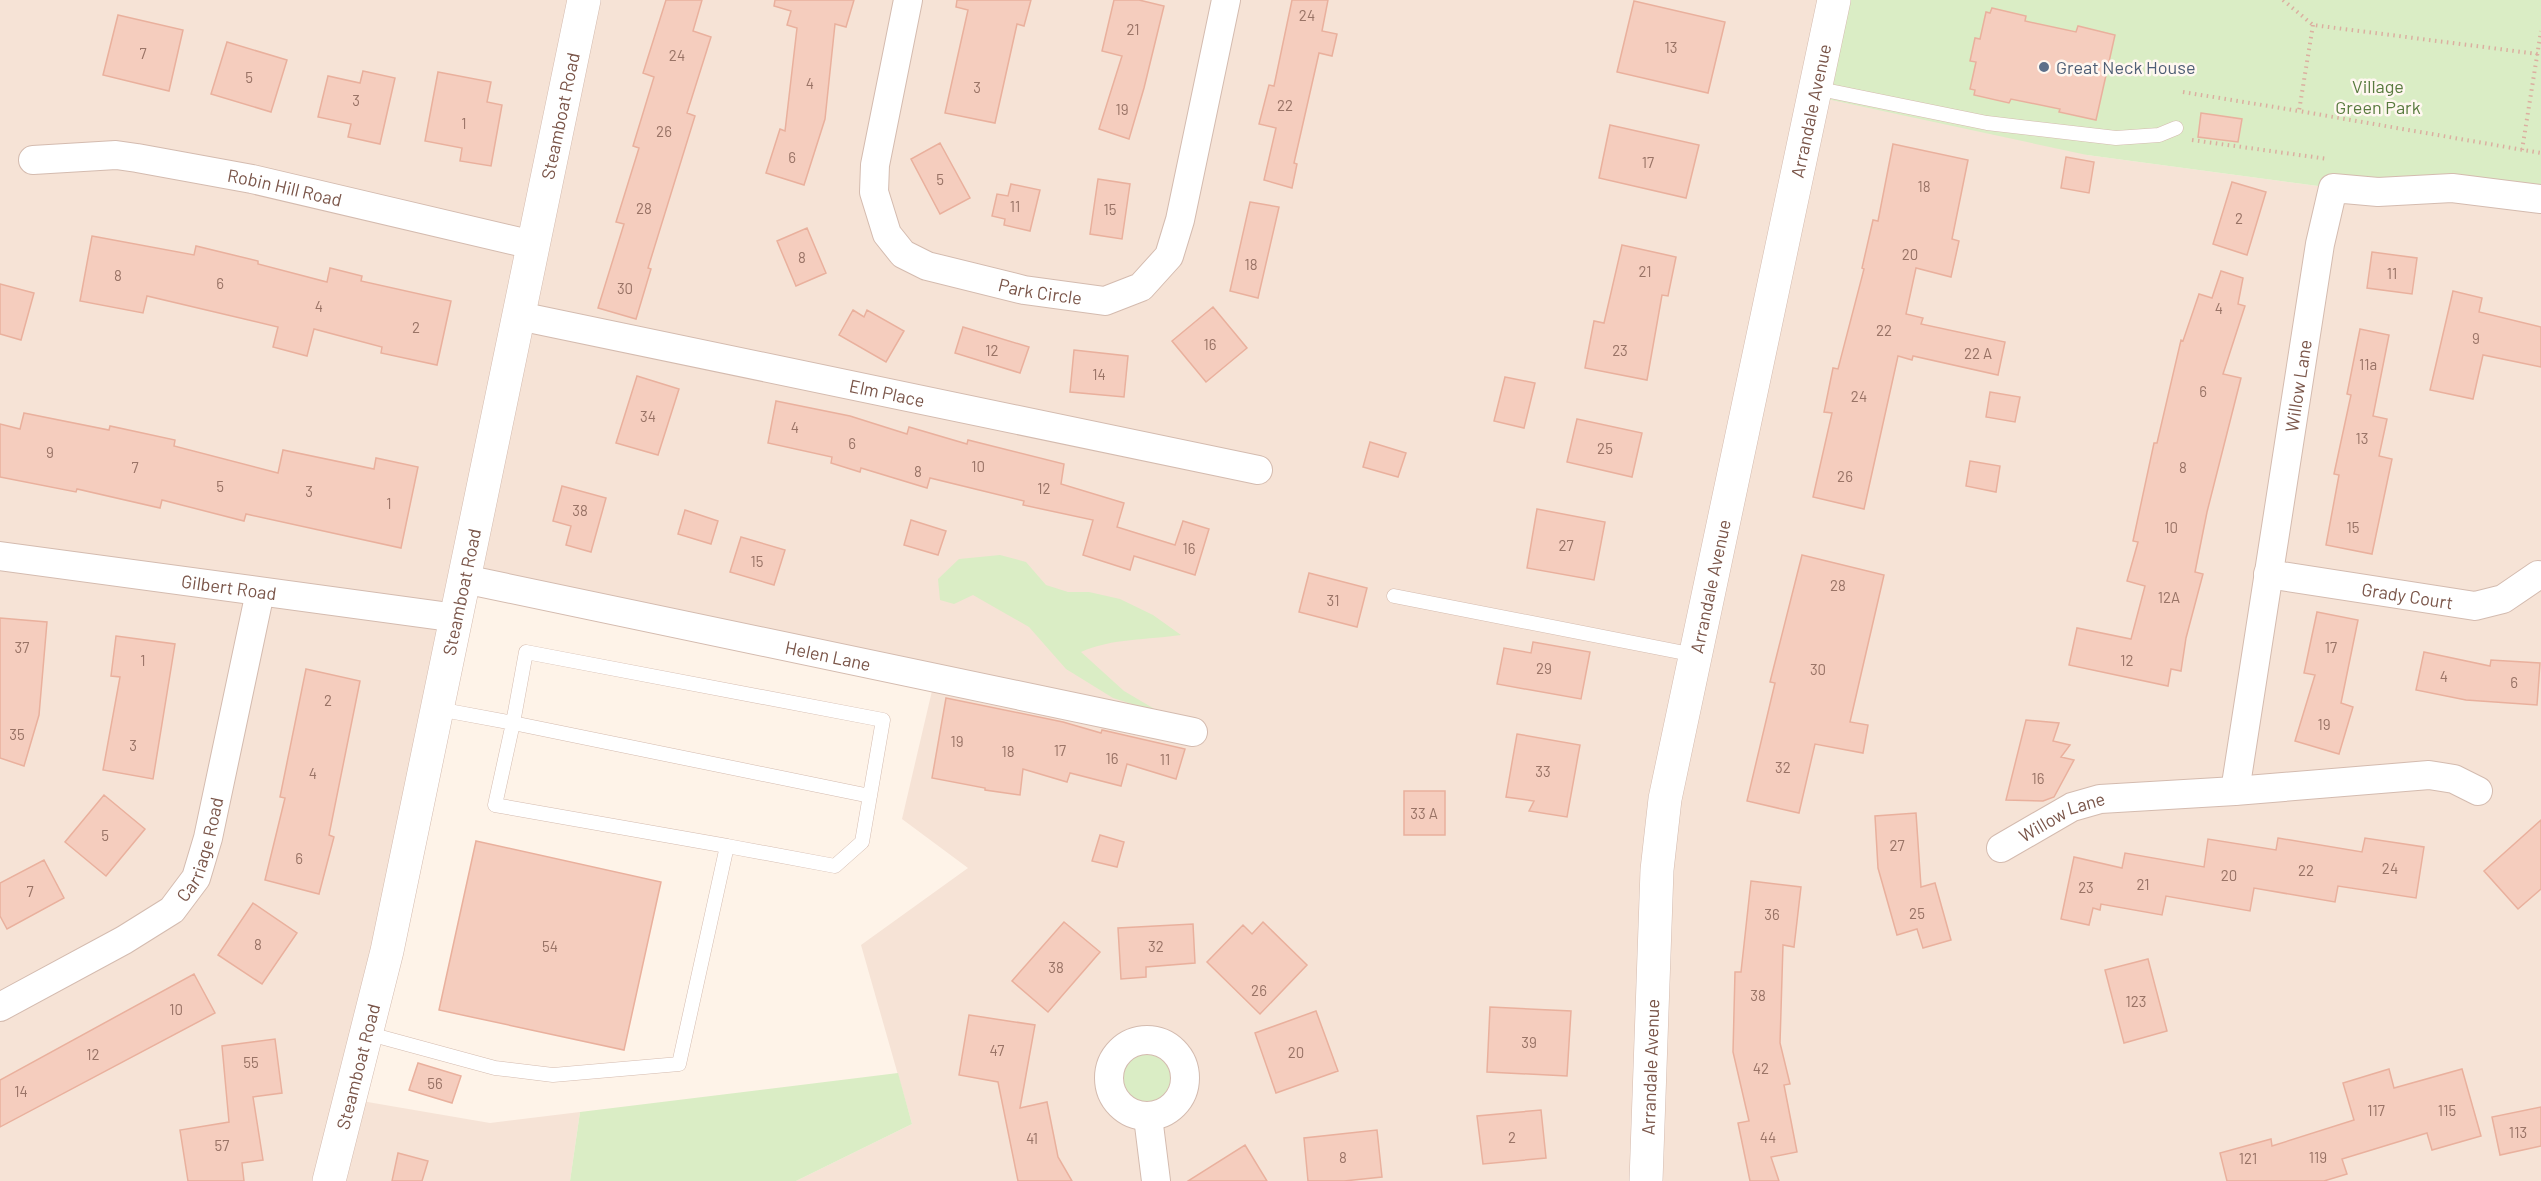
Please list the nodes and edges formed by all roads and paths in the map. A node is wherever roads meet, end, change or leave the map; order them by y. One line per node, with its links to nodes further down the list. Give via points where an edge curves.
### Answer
1 (584, 0): 19 (street, Steamboat Road)
2 (908, 0): 3 (street, Park Circle, via 875,165 874,192 887,234 903,254 927,266 1024,290 1106,301 1141,287 1169,256)
3 (1226, 0)
4 (1834, 0): 9 (street, Arrandale Avenue)
5 (2283, 0): 6 (path)
6 (2313, 25): 8 (path); 11 (path)
7 (2541, 31): 8 (path)
8 (2538, 54): 14 (path)
9 (1815, 88): 13 (lane, via 1986,123 2116,138); 29 (street, Arrandale Avenue)
10 (2183, 92): 11 (path)
11 (2299, 111): 14 (path)
12 (2176, 128): 13 (lane)
13 (2159, 135): 16 (path)
14 (2522, 150): 15 (path)
15 (2541, 153)
16 (2334, 159)
17 (33, 160): 19 (street, Robin Hill Road, via 116,155 137,158 252,179)
18 (2541, 199): 23 (street, Willow Lane, via 2452,188 2378,192 2333,188 2320,244)
19 (533, 245): 20 (street, Steamboat Road)
20 (519, 316): 21 (street, Elm Place); 25 (street, Steamboat Road)
21 (1258, 470)
22 (0, 556): 26 (street, Gilbert Road)
23 (2268, 574): 24 (street, Grady Court, via 2475,606 2503,599); 33 (street, Willow Lane)
24 (2538, 575)
25 (464, 579): 28 (street, Steamboat Road); 32 (street, Helen Lane)
26 (260, 592): 28 (street, Gilbert Road); 38 (street, Carriage Road, via 196,878 172,910)
27 (1394, 596): 29 (lane)
28 (456, 618): 30 (street, Steamboat Road)
29 (1695, 655): 43 (street, Arrandale Avenue, via 1665,799 1657,870)
30 (438, 709): 31 (lane); 39 (street, Steamboat Road)
31 (513, 723): 35 (lane); 35 (lane, via 526,652 883,720); 36 (lane, via 495,805)
32 (1193, 732)
33 (2235, 791): 34 (street, Willow Lane, via 2429,775 2454,779); 37 (street, Willow Lane, via 2100,799 2072,807)
34 (2478, 791)
35 (870, 796): 36 (lane, via 862,842 835,866)
36 (727, 846): 39 (lane, via 678,1064 553,1076 495,1068)
37 (2001, 848)
38 (0, 1007)
39 (366, 1034): 41 (street, Steamboat Road)
40 (1148, 1117): 42 (street)
41 (329, 1181)
42 (1156, 1181)
43 (1646, 1181)

